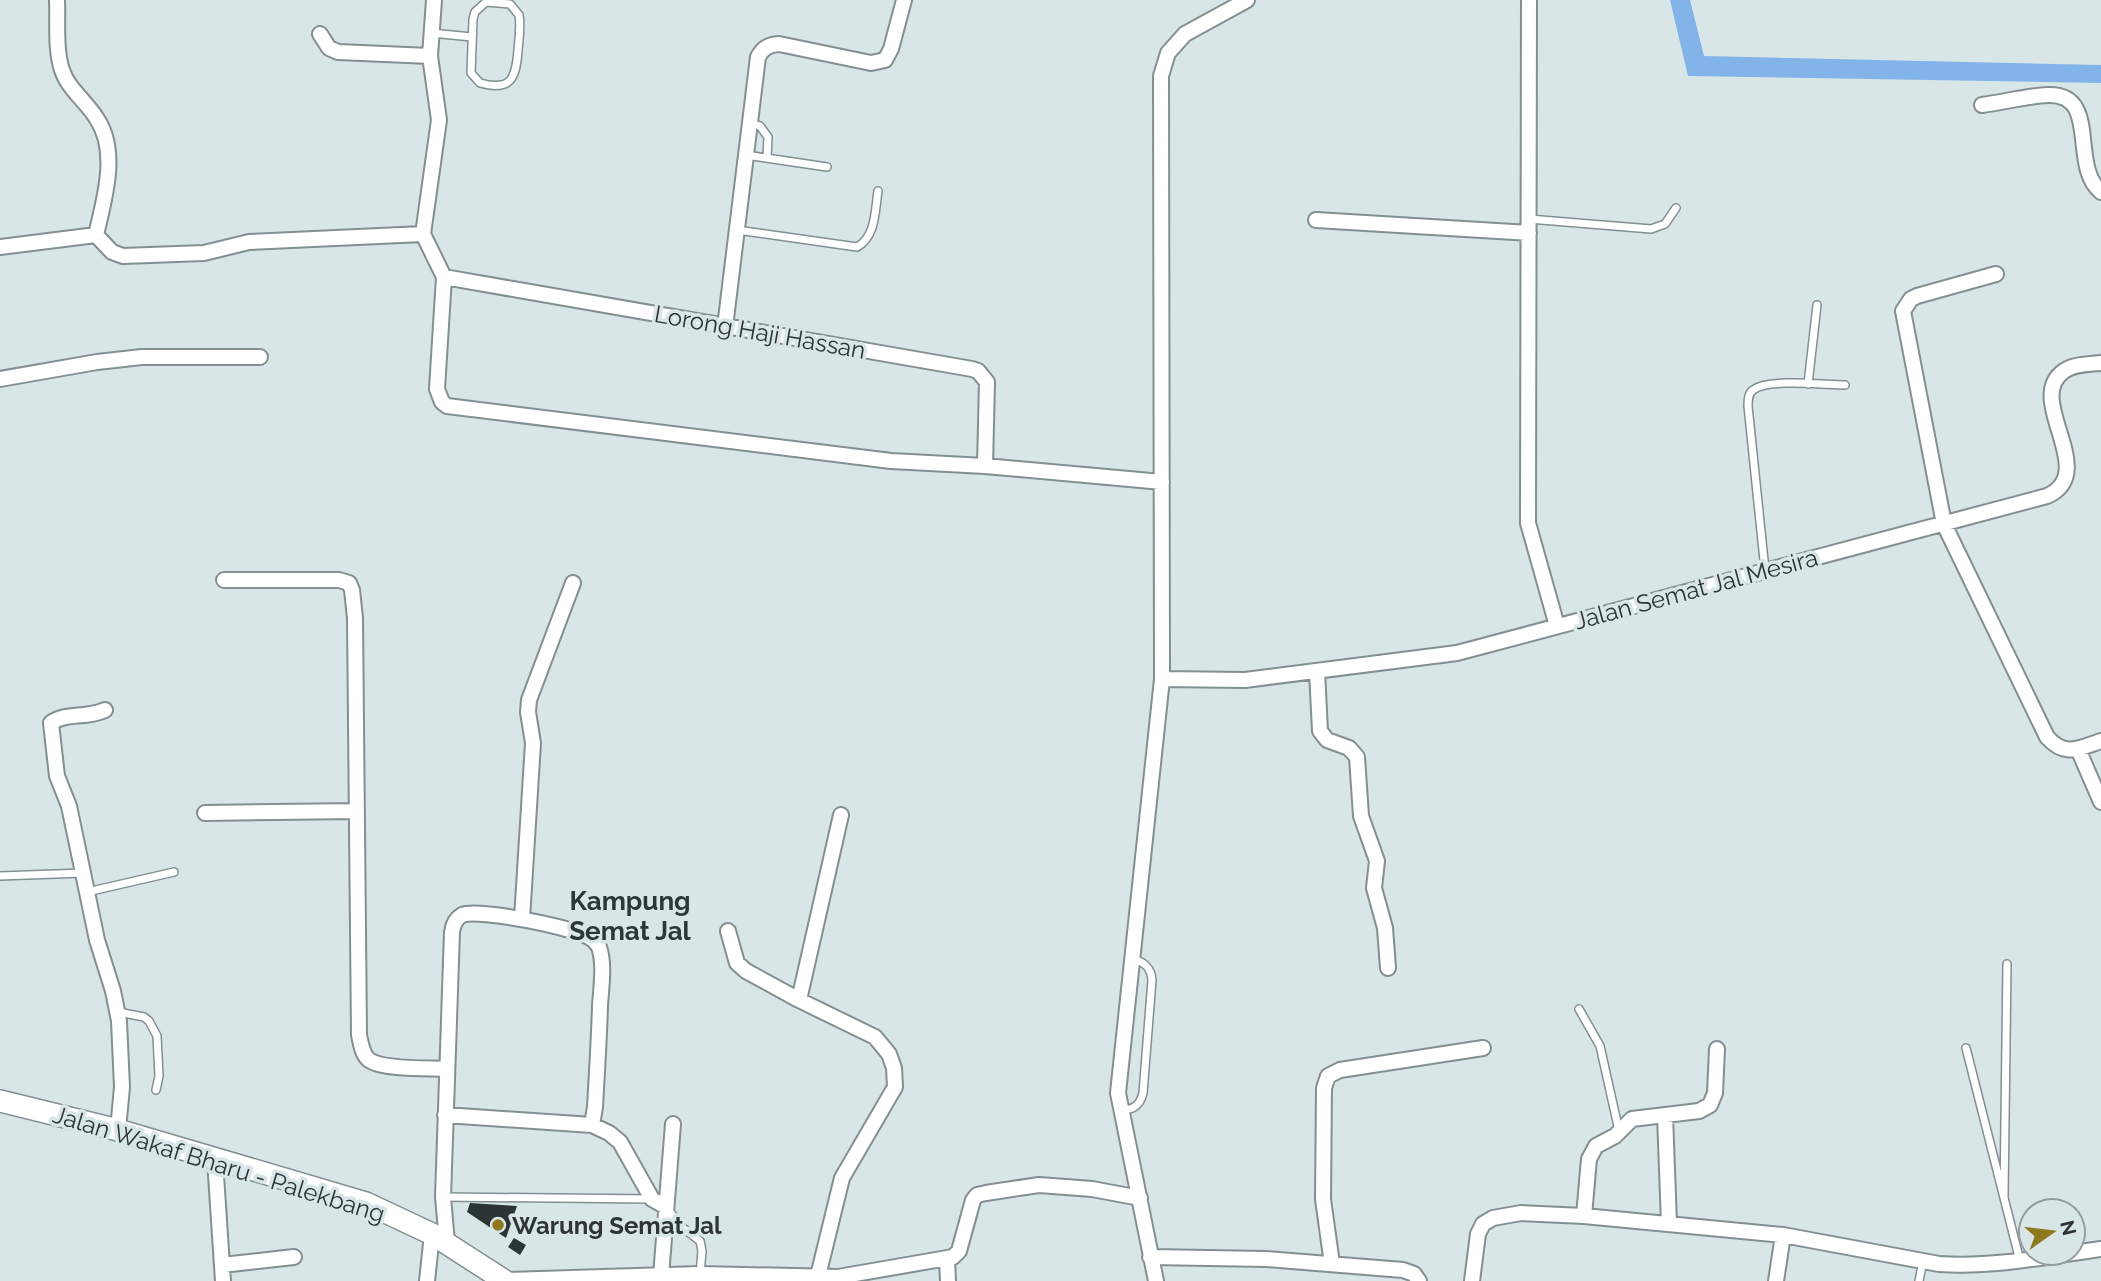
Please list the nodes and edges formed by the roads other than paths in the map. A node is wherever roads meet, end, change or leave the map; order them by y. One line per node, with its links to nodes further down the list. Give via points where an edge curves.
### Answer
1 (57, 0): 22 (street, via 63,72 104,133 106,187)
2 (434, 0): 6 (street)
3 (904, 0): 11 (street, via 885,60 871,63 779,44 767,46 758,57)
4 (1247, 0): 34 (street, via 1185,34 1168,52 1161,76)
5 (1529, 0): 19 (street)
6 (431, 33): 8 (lane); 9 (street)
7 (320, 34): 9 (street, via 329,48 338,51)
8 (472, 37): 8 (lane, via 470,65 475,79 487,85 510,82 517,69 520,22 516,9 493,2 480,6 473,19)
9 (430, 56): 21 (street, via 439,120)
10 (1982, 105): 16 (street, via 2050,95 2074,101 2087,118 2088,171)
11 (751, 123): 12 (street); 13 (lane, via 760,125 768,137)
12 (747, 155): 13 (lane); 20 (street)
13 (767, 158): 14 (lane)
14 (827, 167)
15 (878, 191): 20 (lane, via 871,232 857,247)
16 (2101, 192)
17 (1675, 208): 19 (lane, via 1656,229)
18 (1316, 220): 19 (street)
19 (1529, 226): 39 (street, via 1528,523)
20 (737, 230): 27 (street)
21 (423, 234): 22 (street, via 249,242 204,253 123,256 112,252); 25 (street)
22 (96, 235): 23 (street)
23 (0, 247)
24 (1996, 274): 35 (street, via 1917,296 1903,311)
25 (444, 277): 27 (street, Lorong Haji Hassan); 33 (street, via 437,389 442,402 454,408 891,461)
26 (1817, 305): 31 (lane)
27 (725, 327): 33 (street, Lorong Haji Hassan, via 978,371 988,389)
28 (260, 357): 30 (street, via 142,357)
29 (2101, 363): 35 (street, Jalan Semat Jal Mesira, via 2063,371 2054,382 2052,396 2070,466 2069,479 2060,491)
30 (0, 379)
31 (1808, 384): 32 (lane); 36 (lane, via 1761,387 1748,398)
32 (1845, 385)
33 (985, 466): 34 (street)
34 (1162, 482): 41 (street)
35 (1944, 524): 36 (street, Jalan Semat Jal Mesira); 44 (street, via 2046,737 2056,748)
36 (1765, 571): 39 (street, Jalan Semat Jal Mesira)
37 (224, 580): 46 (street, via 349,583 355,618)
38 (573, 583): 53 (street, via 529,700 533,743)
39 (1557, 626): 40 (street, Jalan Semat Jal Mesira, via 1457,653)
40 (1317, 671): 41 (street, Jalan Semat Jal Mesira, via 1245,680); 57 (street, via 1320,731 1357,757 1361,816 1377,861 1374,888 1385,928)
41 (1162, 679): 55 (street)
42 (105, 710): 50 (street, via 51,723 57,776 69,806)
43 (2101, 741): 44 (street)
44 (2078, 749): 45 (street)
45 (2101, 802)
46 (357, 811): 47 (street); 64 (street, via 362,1049 380,1065)
47 (205, 813)
48 (841, 815): 58 (street)
49 (174, 872): 52 (lane)
50 (83, 873): 51 (lane); 52 (street)
51 (0, 876)
52 (88, 892): 60 (street)
53 (522, 919): 64 (street, via 470,913 453,925); 71 (street, via 587,936 598,947 602,978)
54 (728, 931): 58 (street, via 737,963)
55 (1132, 959): 67 (street, via 1118,1093); 67 (lane, via 1148,967 1152,980 1143,1093 1138,1105)
56 (2007, 964): 76 (lane)
57 (1388, 968)
58 (799, 1000): 94 (street, via 875,1037 894,1068 895,1087 842,1178)
59 (1579, 1009): 73 (lane, via 1600,1046)
60 (117, 1012): 65 (lane, via 144,1017 154,1030); 72 (street, via 122,1087)
61 (1483, 1048): 90 (street, via 1340,1070 1328,1076 1324,1088 1323,1199)
62 (1966, 1048): 76 (lane)
63 (1717, 1049): 69 (street, via 1710,1105)
64 (447, 1069): 68 (street)
65 (156, 1090)
66 (0, 1101): 72 (main road, Jalan Wakaf Bharu - Palekbang)
67 (1121, 1111): 77 (street)
68 (445, 1115): 71 (street); 75 (street)
69 (1665, 1115): 73 (street, via 1632,1119); 81 (street)
70 (673, 1124): 79 (street)
71 (592, 1125): 78 (street, via 621,1142)
72 (118, 1130): 74 (main road, Jalan Wakaf Bharu - Palekbang)
73 (1619, 1132): 80 (street, via 1590,1154)
74 (215, 1160): 83 (main road, Jalan Wakaf Bharu - Palekbang, via 366,1203); 91 (street)
75 (443, 1197): 78 (lane); 83 (street)
76 (2004, 1197): 84 (lane)
77 (1140, 1198): 86 (street); 87 (street, via 1039,1185 977,1195 959,1251)
78 (652, 1199): 79 (street)
79 (666, 1207): 92 (lane, via 683,1228 697,1236 702,1251); 93 (street)
80 (1584, 1216): 81 (street); 102 (street, via 1521,1213 1488,1220 1478,1234)
81 (1669, 1224): 82 (street)
82 (1783, 1235): 88 (street); 103 (street)
83 (439, 1238): 97 (street); 98 (main road, Jalan Wakaf Bharu - Palekbang)
84 (2017, 1249)
85 (294, 1257): 91 (street)
86 (1150, 1257): 90 (street); 100 (street)
87 (947, 1259): 95 (street); 99 (street)
88 (1923, 1261): 89 (street, via 1964,1265); 104 (lane)
89 (2017, 1261)
90 (1332, 1264): 101 (street, via 1407,1271)
91 (222, 1265): 96 (street)
92 (700, 1274): 93 (street); 94 (street)
93 (661, 1276): 98 (street)
94 (818, 1276): 95 (street)
95 (839, 1279)
96 (223, 1281)
97 (427, 1281)
98 (505, 1281)
99 (948, 1281)
100 (1156, 1281)
101 (1419, 1281)
102 (1472, 1281)
103 (1776, 1281)
104 (1919, 1281)

